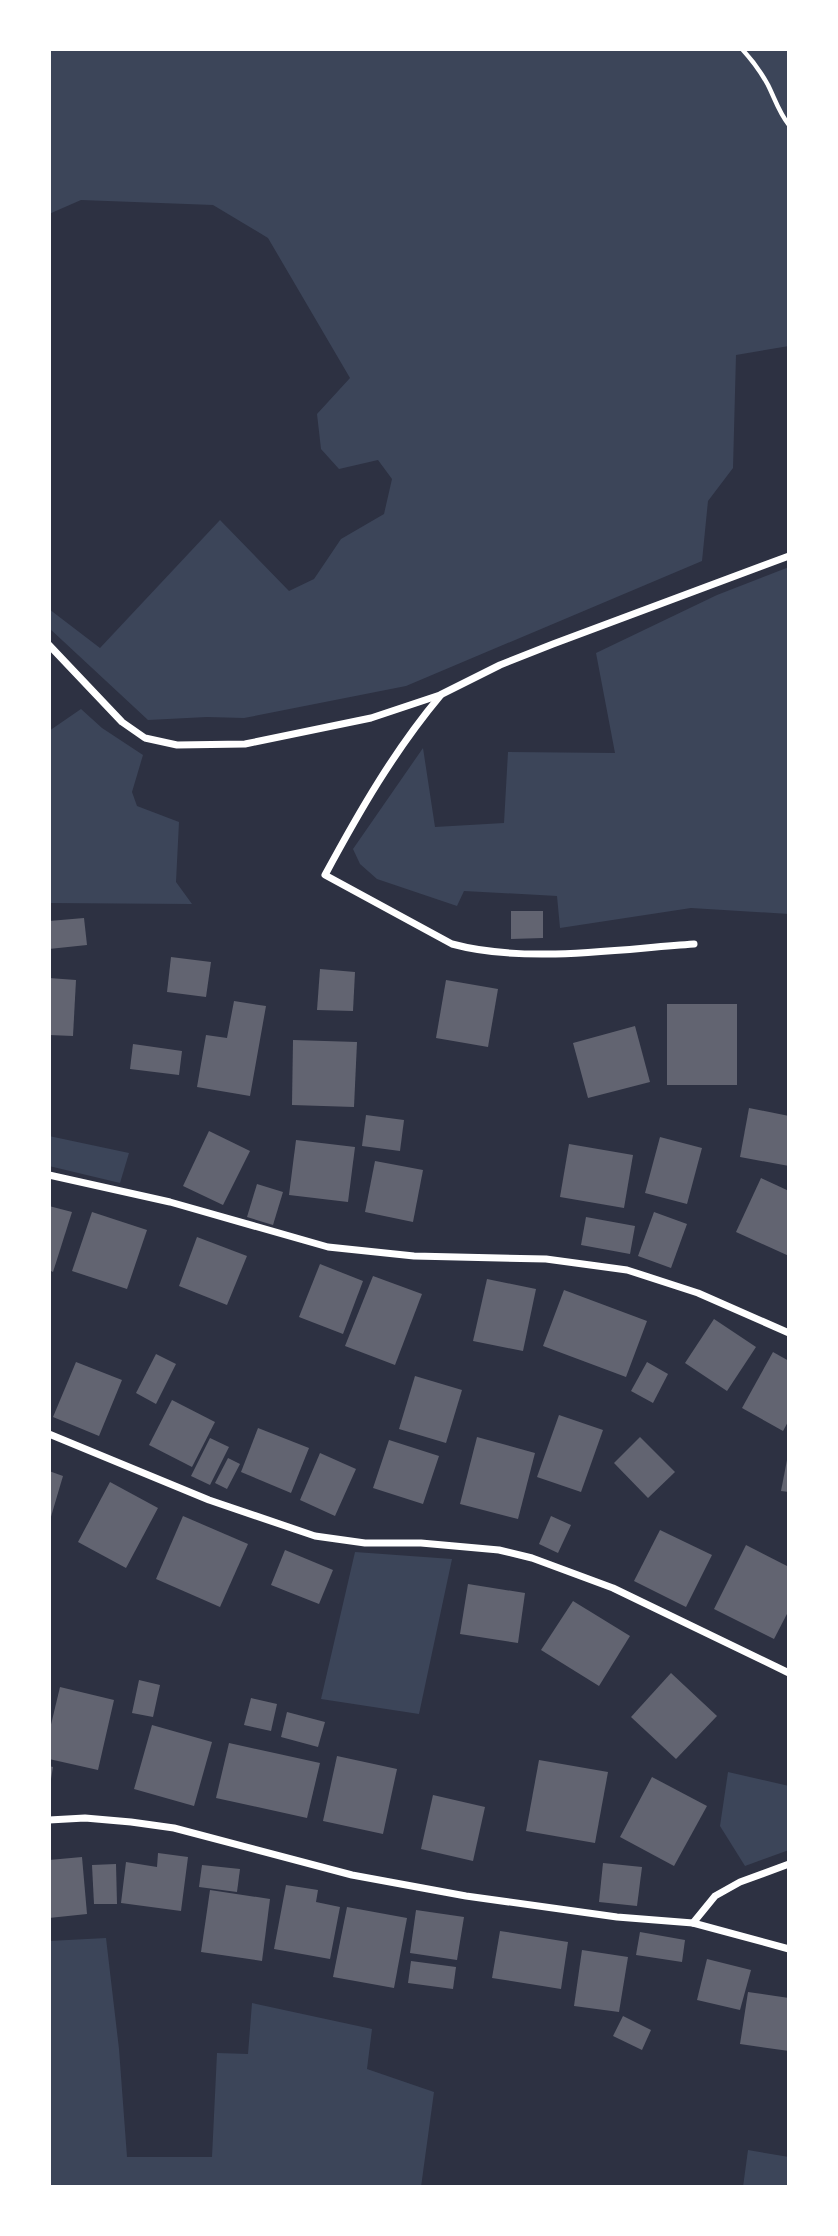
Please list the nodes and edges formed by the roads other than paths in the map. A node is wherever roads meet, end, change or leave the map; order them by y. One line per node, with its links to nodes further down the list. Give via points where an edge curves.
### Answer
1 (789, 556): 3 (street, via 553,644)
2 (49, 645): 3 (street, via 121,722 145,738 177,745 245,744 371,718)
3 (440, 695): 4 (street, via 374,788 326,875 452,944 492,953)
4 (694, 944)
5 (49, 1175): 6 (street, via 170,1202 328,1247 414,1256 546,1259 627,1270 698,1293)
6 (789, 1333)
7 (49, 1434): 8 (street, via 209,1500 315,1536 365,1544 499,1550 532,1558 614,1588)
8 (789, 1673)
9 (49, 1820): 11 (street, via 85,1818 174,1828 352,1875 466,1896)
10 (789, 1864): 11 (street, via 715,1896)
11 (693, 1923): 12 (street)
12 (789, 1949)

